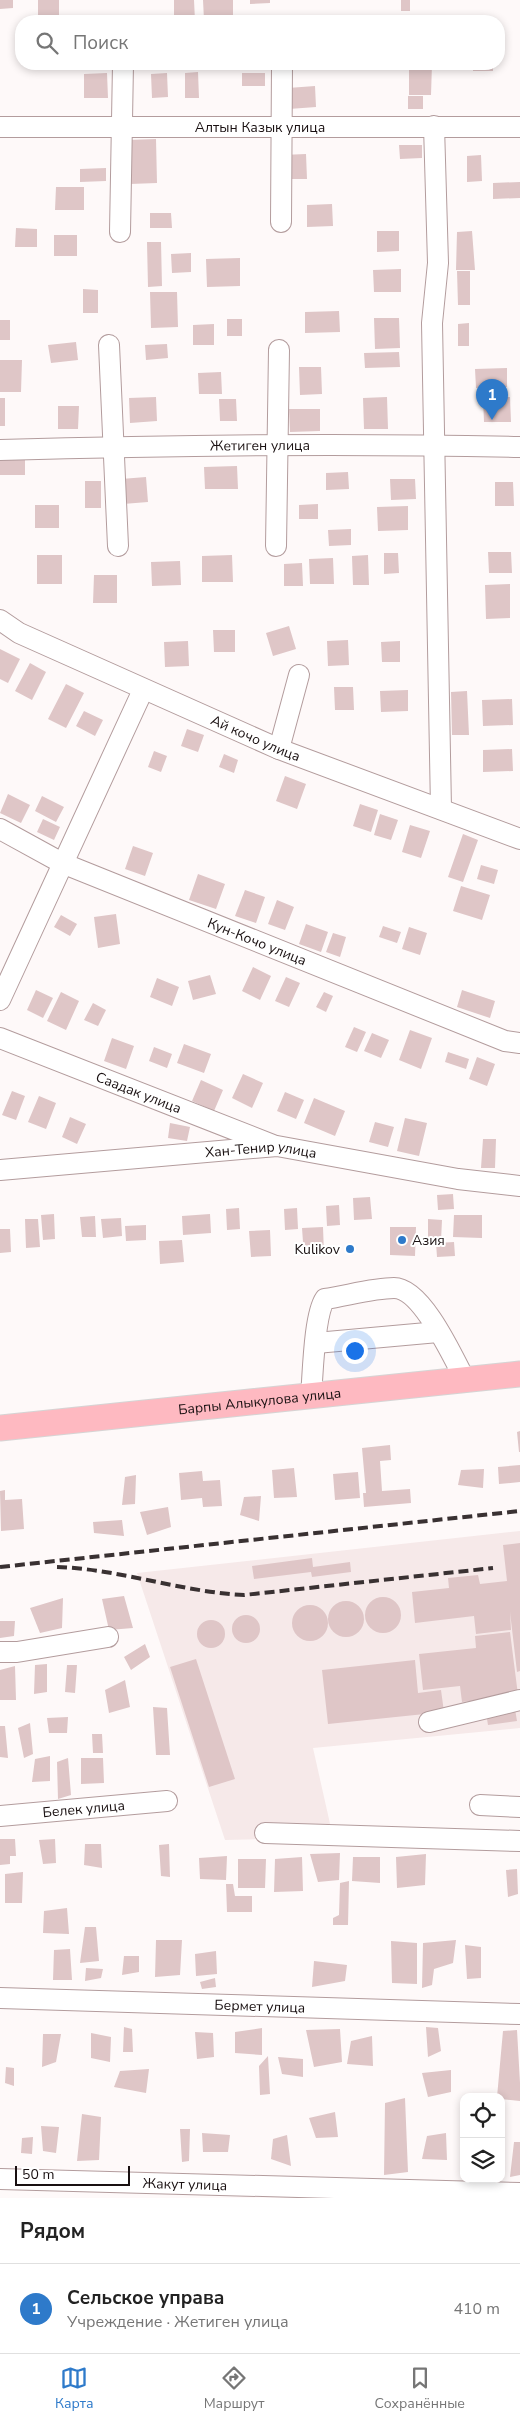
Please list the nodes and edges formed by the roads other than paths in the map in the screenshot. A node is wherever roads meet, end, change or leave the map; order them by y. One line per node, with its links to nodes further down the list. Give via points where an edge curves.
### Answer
1 (123, 70): 6 (street)
2 (282, 70): 3 (street)
3 (282, 126): 4 (street, Алтын Казык улица); 6 (street, Алтын Казык улица); 8 (street)
4 (434, 126): 7 (street, Алтын Казык улица); 12 (street, via 438,263 432,324)
5 (0, 127): 6 (street, Алтын Казык улица)
6 (121, 127): 9 (street)
7 (520, 127)
8 (281, 222)
9 (120, 232)
10 (109, 345): 14 (street)
11 (279, 350): 13 (street)
12 (435, 445): 13 (street, Жетиген улица); 15 (street, Жетиген улица); 23 (street)
13 (278, 446): 14 (street, Жетиген улица); 18 (street)
14 (115, 447): 16 (street, Жетиген улица); 17 (street)
15 (520, 447)
16 (0, 450)
17 (118, 546)
18 (276, 546)
19 (0, 620): 21 (street, Ай кочо улица)
20 (299, 674): 22 (street)
21 (143, 690): 22 (street, Ай кочо улица); 26 (street)
22 (279, 749): 23 (street, Ай кочо улица)
23 (441, 809): 25 (street, Ай кочо улица)
24 (0, 829): 26 (street, Кун-Кочо улица)
25 (520, 839)
26 (62, 862): 27 (street); 29 (street, Кун-Кочо улица, via 505,1041)
27 (0, 1000)
28 (0, 1038): 30 (street, Саадак улица)
29 (520, 1044)
30 (277, 1146): 31 (street, Хан-Тенир улица); 32 (street, Хан-Тенир улица, via 458,1179)
31 (0, 1170)
32 (520, 1186)
33 (438, 1332): 34 (street); 34 (street, via 409,1292 395,1288 325,1299 320,1306); 36 (street)
34 (316, 1343): 37 (street)
35 (520, 1374): 36 (main road, Барпы Алыкулова улица)
36 (465, 1380): 37 (main road, Барпы Алыкулова улица)
37 (311, 1396): 38 (main road, Барпы Алыкулова улица)
38 (0, 1428)
39 (108, 1637): 40 (street)
40 (0, 1652)
41 (520, 1700): 42 (street)
42 (429, 1722)
43 (167, 1801): 46 (street, Белек улица)
44 (480, 1805): 45 (street)
45 (520, 1807)
46 (0, 1816)
47 (264, 1833): 48 (street)
48 (520, 1841)
49 (0, 1998): 50 (street, Бермет улица)
50 (520, 2014)
51 (0, 2179): 52 (street, Жакут улица)
52 (520, 2193)

